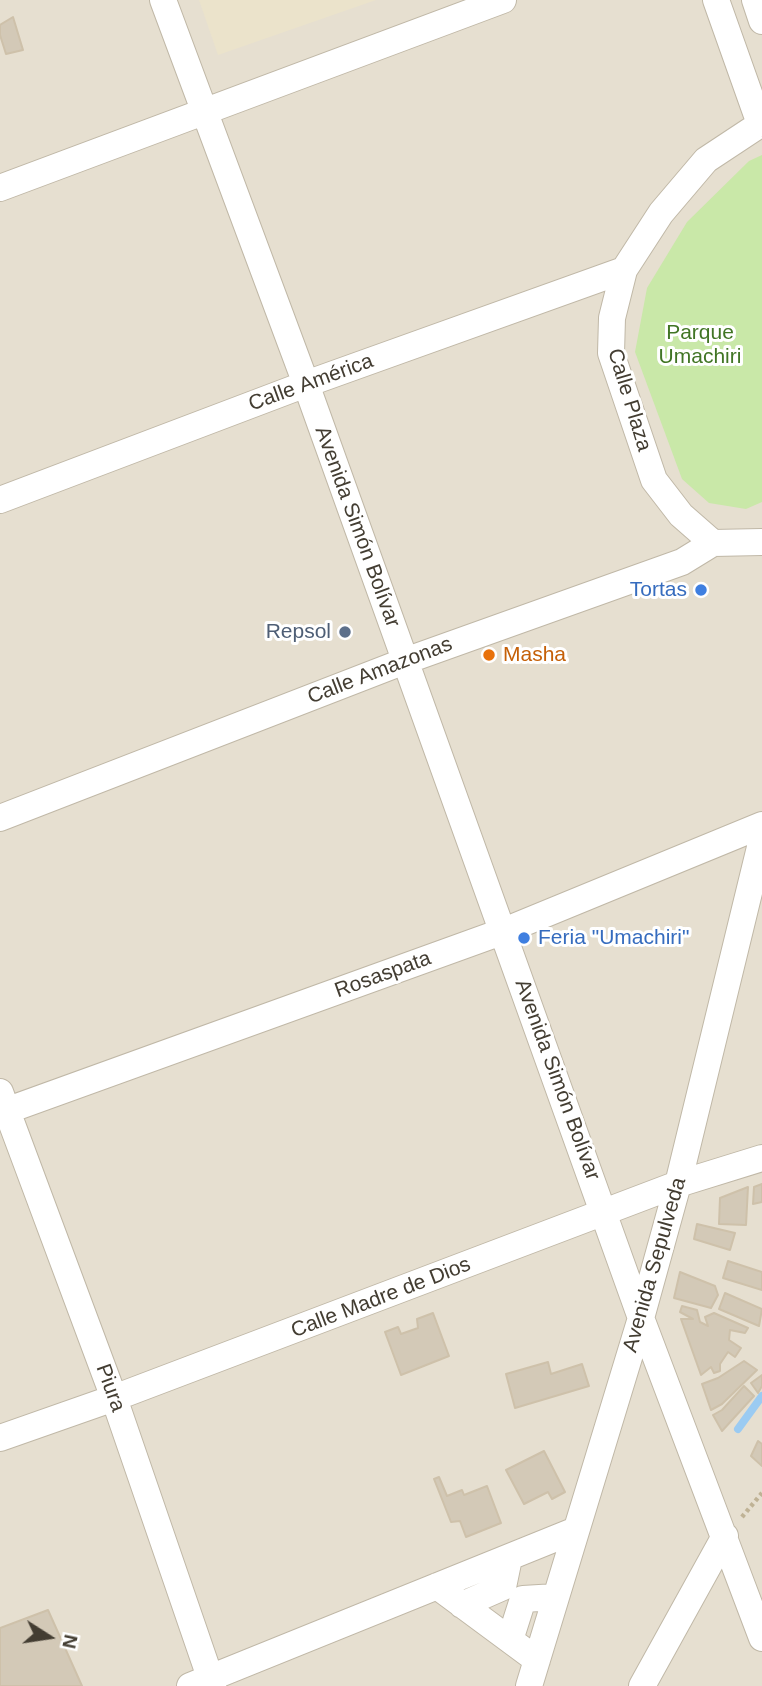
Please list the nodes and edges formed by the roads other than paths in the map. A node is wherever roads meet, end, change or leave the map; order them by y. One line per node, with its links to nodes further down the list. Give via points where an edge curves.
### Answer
1 (163, 0): 6 (street, Avenida Simón Bolívar)
2 (503, 0): 6 (street)
3 (716, 0): 7 (street)
4 (755, 0): 5 (street)
5 (762, 21)
6 (205, 110): 8 (street); 10 (street, Avenida Simón Bolívar)
7 (761, 124): 9 (street, Calle Plaza, via 706,160 661,213)
8 (0, 188)
9 (624, 270): 10 (street, Calle América); 13 (street, Calle Plaza, via 612,318 611,353 654,480 681,515)
10 (306, 384): 11 (street, Calle América); 14 (street, Avenida Simón Bolívar)
11 (0, 500)
12 (762, 542): 13 (street)
13 (713, 543): 14 (street, Calle Amazonas, via 682,562)
14 (405, 661): 15 (street, Calle Amazonas); 18 (street, Avenida Simón Bolívar)
15 (0, 818)
16 (762, 825): 18 (street, Rosaspata)
17 (762, 839): 21 (street, Avenida Sepulveda)
18 (504, 931): 19 (street, Rosaspata); 22 (street, Avenida Simón Bolívar)
19 (2, 1105): 24 (street, Piura)
20 (762, 1158): 21 (street, Calle Madre de Dios)
21 (678, 1184): 22 (street, Calle Madre de Dios); 23 (street, Avenida Sepulveda)
22 (604, 1214): 23 (street, Avenida Simón Bolívar); 24 (street, Calle Madre de Dios)
23 (641, 1318): 26 (street, Avenida Sepulveda); 27 (street, Avenida Simón Bolívar)
24 (114, 1398): 25 (street, Calle Madre de Dios); 36 (street, Piura)
25 (0, 1438)
26 (576, 1530): 28 (street); 31 (street, Avenida Sepulveda)
27 (725, 1536): 33 (street, Avenida Simón Bolívar); 38 (street)
28 (509, 1558): 29 (street); 30 (street)
29 (437, 1586): 32 (street); 36 (street)
30 (513, 1593): 31 (street); 32 (street); 34 (street)
31 (556, 1597): 35 (street, Avenida Sepulveda)
32 (462, 1605): 34 (street)
33 (762, 1637)
34 (510, 1640): 35 (street)
35 (537, 1660): 37 (street, Avenida Sepulveda)
36 (204, 1683)
37 (529, 1686)
38 (642, 1686)

